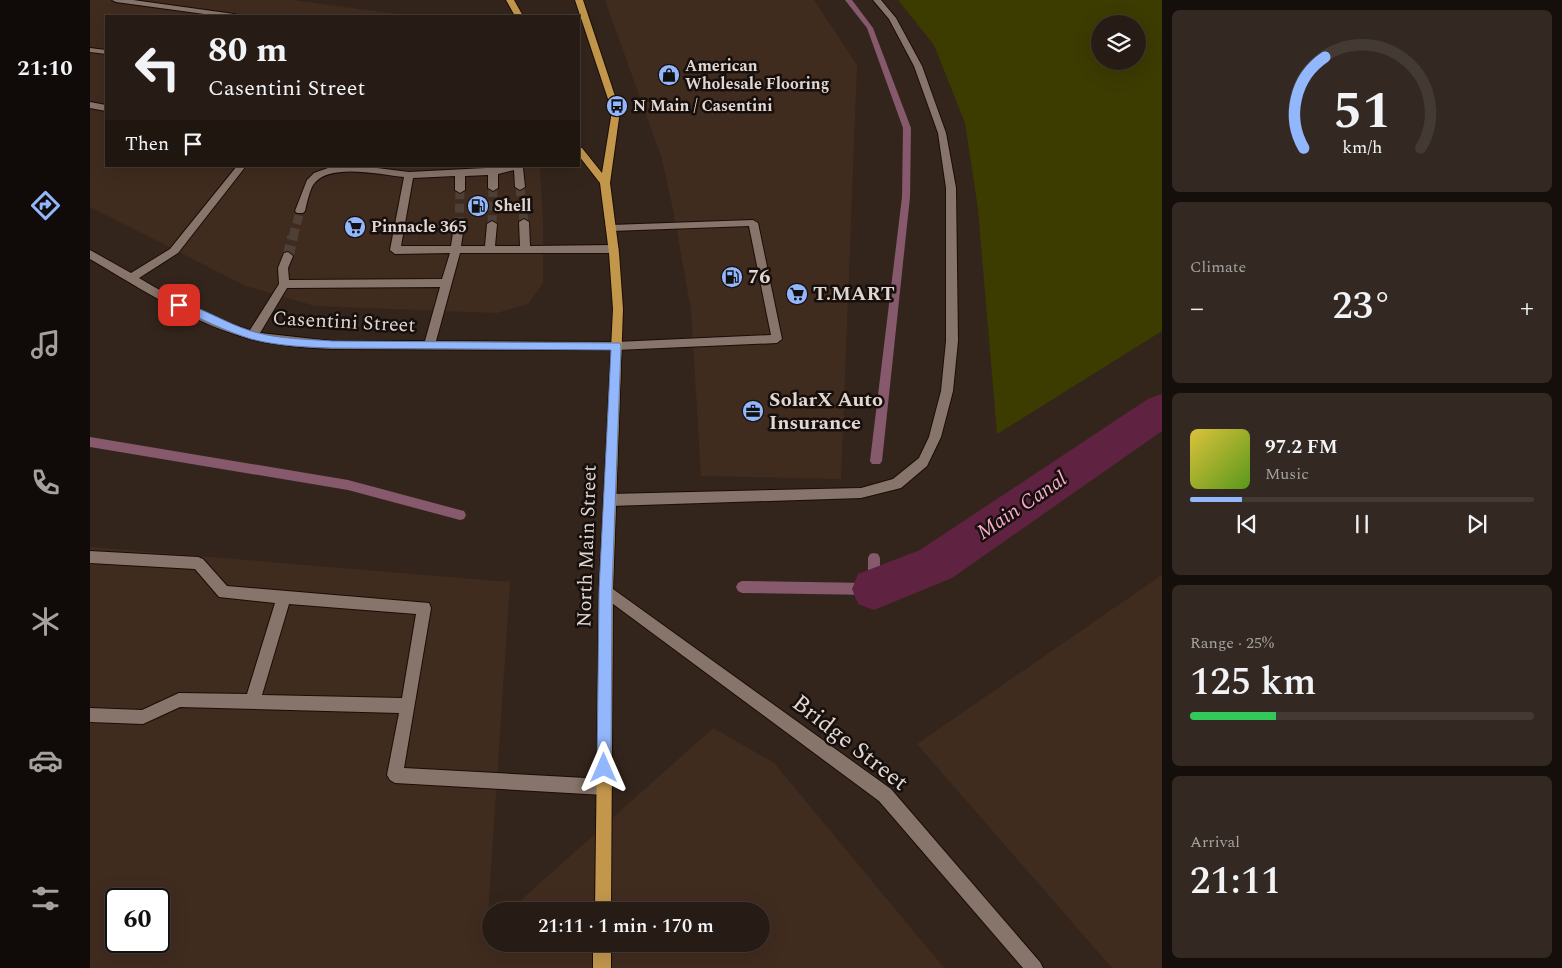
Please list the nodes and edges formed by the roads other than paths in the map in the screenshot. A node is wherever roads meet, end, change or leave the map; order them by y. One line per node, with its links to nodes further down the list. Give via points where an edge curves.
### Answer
1 (116, 0): 5 (street)
2 (510, 0): 6 (main road)
3 (579, 0): 17 (main road, North Main Street, via 616,111)
4 (877, 0): 38 (street, via 892,18 918,66 942,132 951,188 952,341 948,383 935,437 923,462 897,484 861,493)
5 (227, 15)
6 (518, 15)
7 (90, 50): 8 (street)
8 (105, 52)
9 (90, 105): 10 (street)
10 (105, 108)
11 (580, 151): 17 (main road)
12 (241, 167): 32 (street, via 174,251)
13 (519, 167): 14 (street); 18 (street)
14 (493, 172): 15 (street); 19 (street)
15 (460, 174): 16 (street); 20 (street)
16 (409, 175): 21 (street, via 356,169 323,170 310,181); 28 (street, via 395,250)
17 (605, 183): 25 (main road, North Main Street)
18 (520, 187)
19 (494, 188)
20 (460, 190)
21 (300, 211)
22 (524, 222): 29 (street)
23 (492, 224): 26 (street)
24 (459, 226): 28 (street)
25 (611, 228): 27 (main road, North Main Street); 37 (street, Casentini Street, via 753,223 777,339)
26 (490, 249): 28 (street); 29 (street)
27 (614, 249): 29 (street); 37 (main road, North Main Street, via 618,309)
28 (456, 250): 33 (street)
29 (525, 250)
30 (90, 254): 32 (street, Casentini Street)
31 (288, 256): 34 (street, via 283,268)
32 (132, 277): 35 (street, Casentini Street, via 179,305)
33 (447, 282): 34 (street); 36 (street)
34 (284, 284): 35 (street)
35 (253, 335): 36 (street, Casentini Street, via 332,345)
36 (429, 345): 37 (street, Casentini Street)
37 (616, 346): 38 (main road, North Main Street)
38 (610, 500): 40 (main road, North Main Street)
39 (90, 557): 41 (street, via 198,563 224,592)
40 (606, 590): 45 (main road, North Main Street); 49 (street, Bridge Street, via 884,795)
41 (284, 597): 42 (street); 43 (street, via 424,608)
42 (252, 702): 43 (street); 44 (street, via 179,700 144,717)
43 (408, 706): 45 (street, via 396,775)
44 (90, 715)
45 (604, 787): 46 (main road, North Main Street)
46 (602, 902)
47 (602, 952): 48 (main road)
48 (602, 968)
49 (1034, 968)

